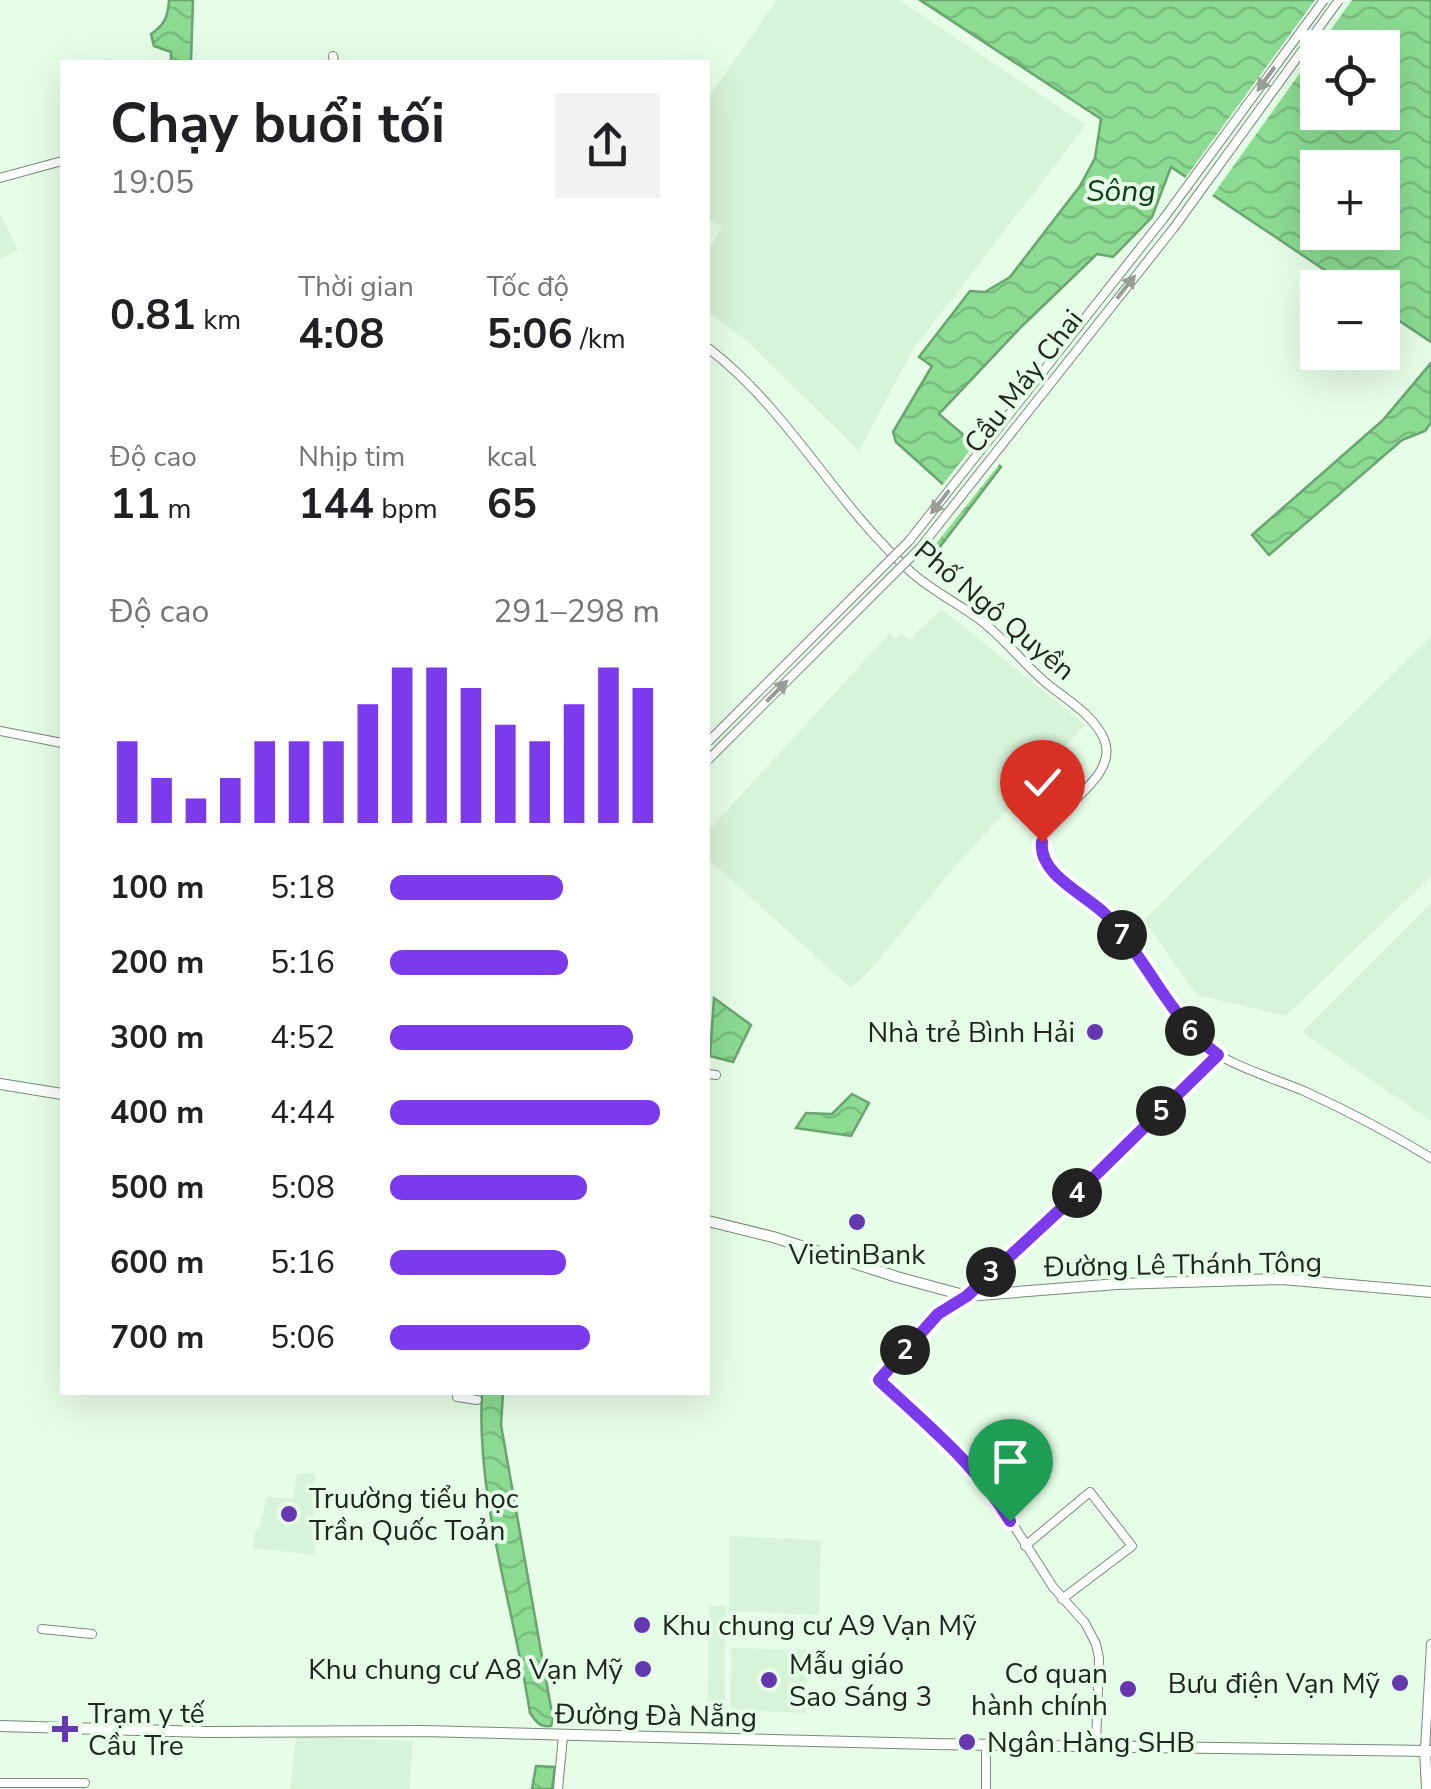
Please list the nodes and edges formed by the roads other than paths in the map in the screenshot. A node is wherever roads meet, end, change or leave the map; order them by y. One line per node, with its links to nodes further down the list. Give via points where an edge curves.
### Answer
1 (1324, 0): 7 (street, Cầu Máy Chai, one-way to 7, bridge, via 1164,218 909,541)
2 (1338, 0): 9 (street, Cầu Máy Chai, one-way to 2, bridge, via 920,548 1172,229)
3 (60, 162): 4 (street)
4 (0, 178)
5 (710, 350): 10 (street, Phố Ngô Quyền, via 772,406 908,569 982,621 1103,737 1100,772 1053,825 1042,854 1108,918 1193,1034)
6 (0, 731): 8 (street)
7 (710, 740)
8 (60, 743)
9 (710, 758)
10 (1218, 1055): 13 (street, Phố Ngô Quyền); 16 (street)
11 (0, 1084): 12 (main road)
12 (60, 1094)
13 (1431, 1158)
14 (710, 1221): 16 (main road, Đường Lê Thánh Tông)
15 (1431, 1292): 16 (main road, Đường Lê Thánh Tông, via 1282,1279)
16 (967, 1296): 19 (street, via 938,1314 879,1380 988,1486)
17 (457, 1397): 18 (street)
18 (477, 1400)
19 (1025, 1546): 20 (street); 20 (street, via 1090,1492 1132,1546)
20 (1062, 1599): 27 (street, via 1084,1623 1100,1658)
21 (42, 1629): 22 (street)
22 (92, 1634)
23 (1431, 1644): 28 (street)
24 (0, 1726): 25 (main road, Đường Đà Nẵng)
25 (562, 1736): 26 (main road, Đường Đà Nẵng); 31 (street)
26 (986, 1744): 27 (main road, Đường Đà Nẵng); 32 (street)
27 (1096, 1745): 28 (main road, Đường Đà Nẵng)
28 (1428, 1750): 33 (main road)
29 (0, 1783): 30 (street)
30 (85, 1783)
31 (558, 1789)
32 (986, 1789)
33 (1426, 1789)

